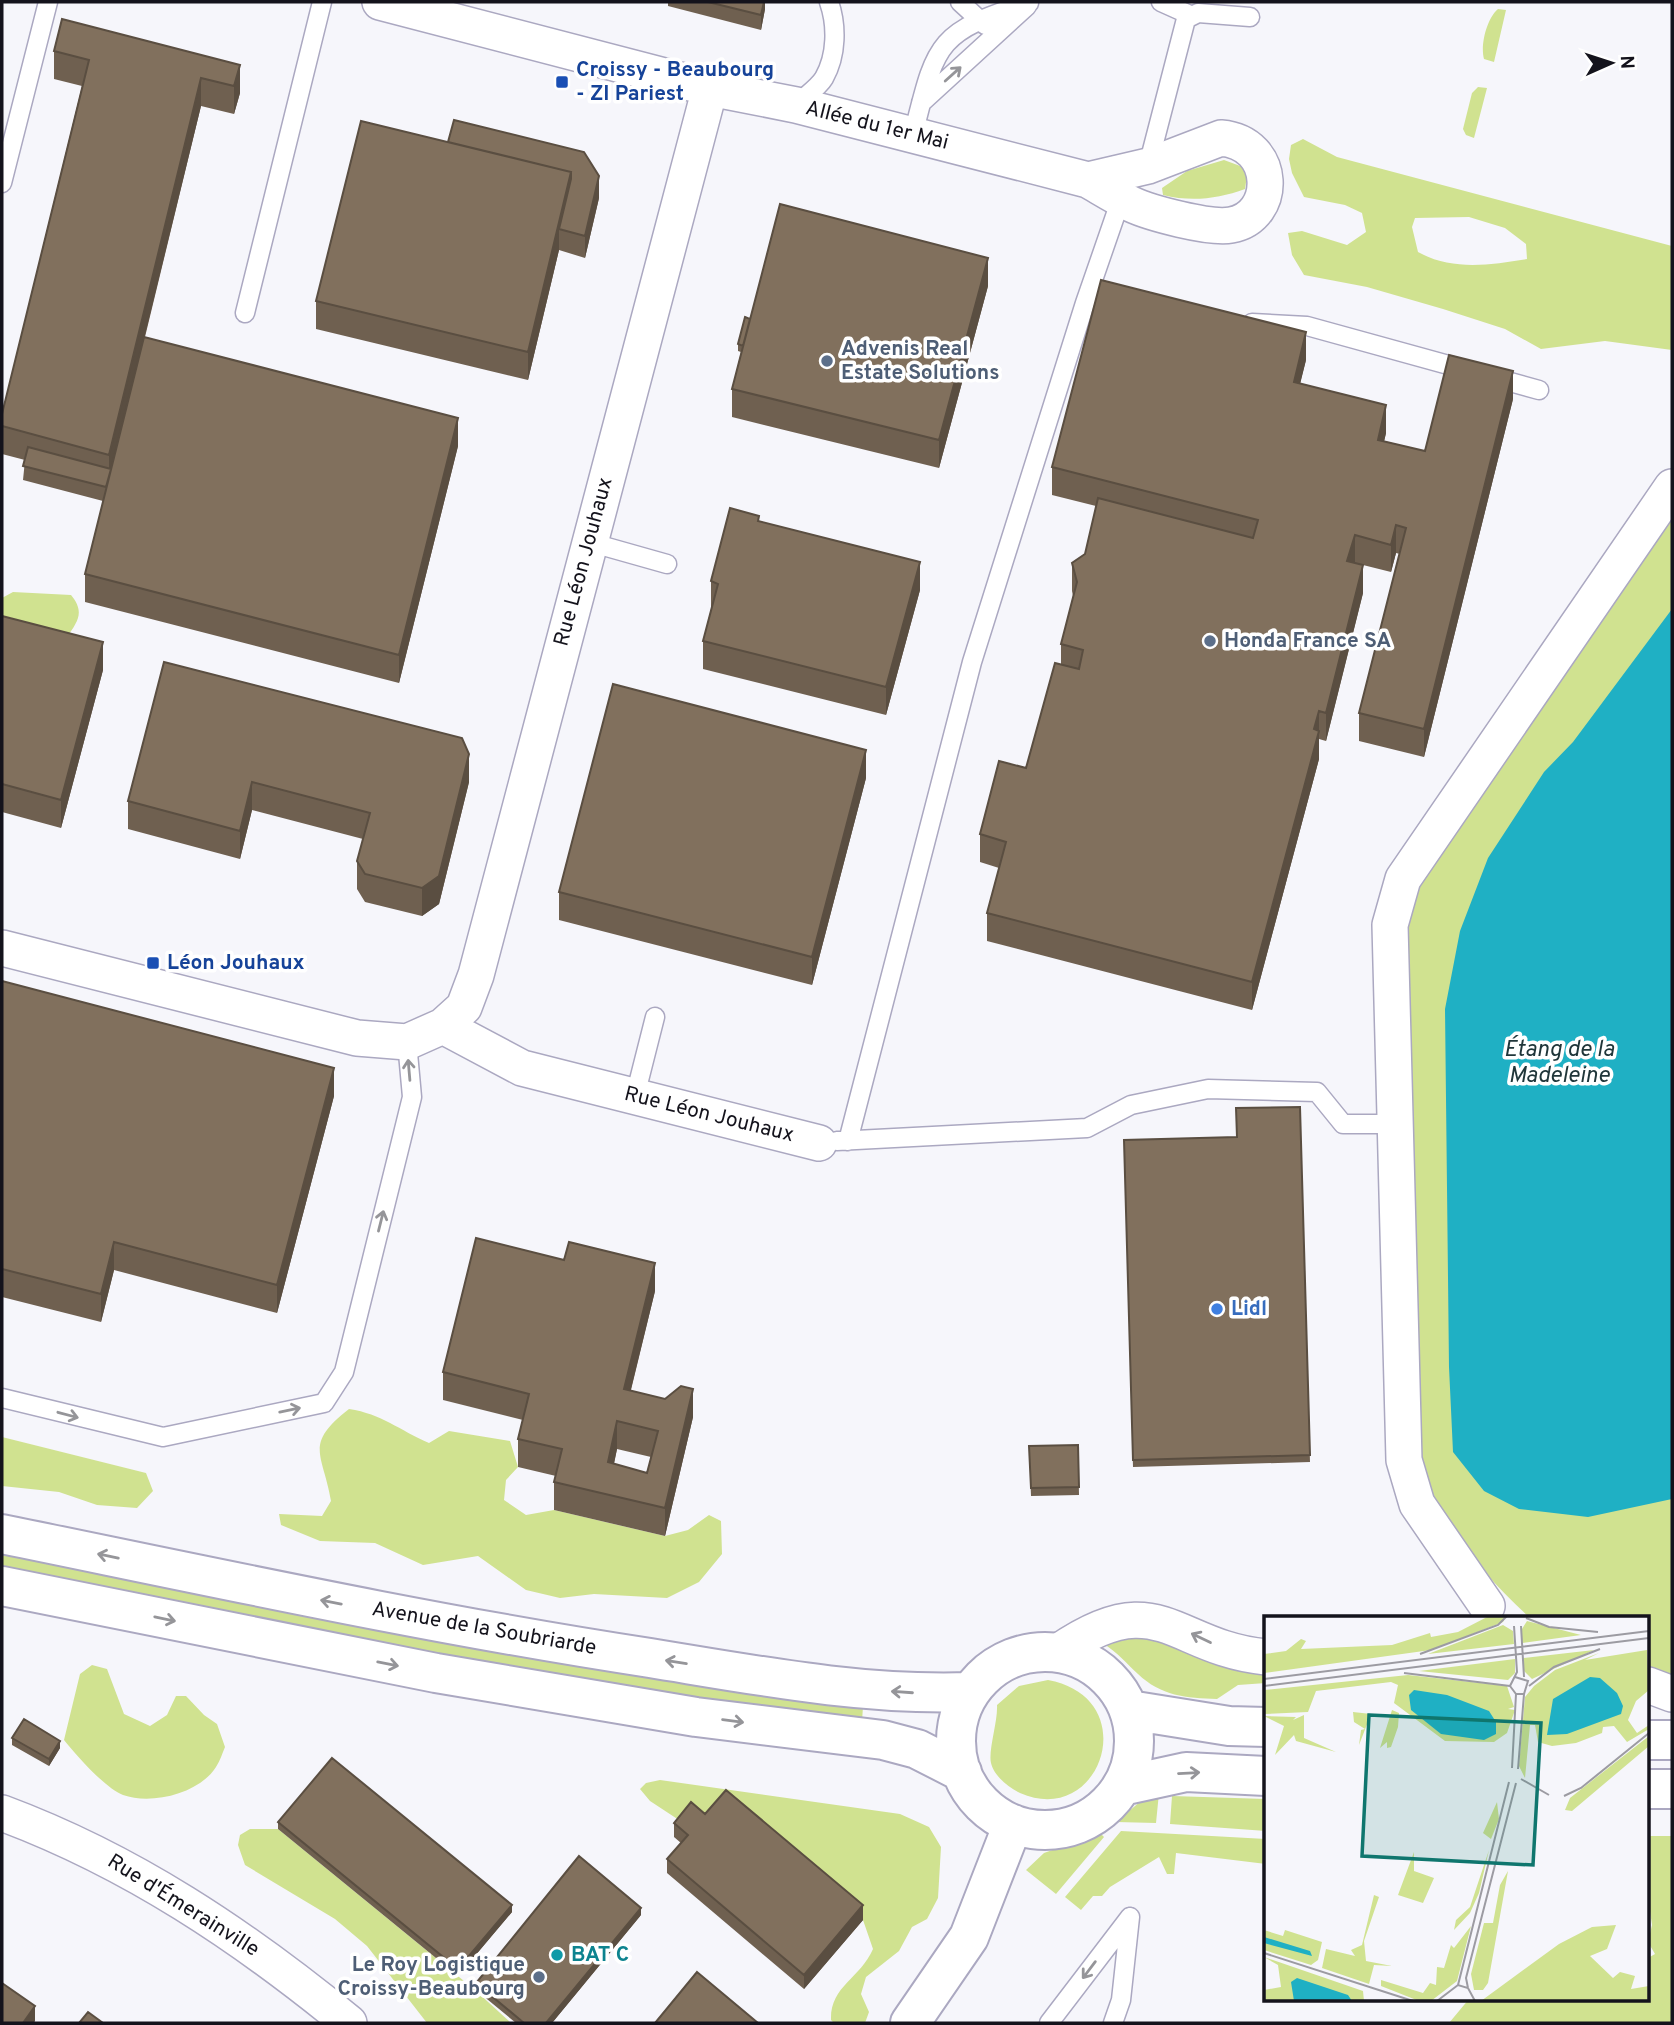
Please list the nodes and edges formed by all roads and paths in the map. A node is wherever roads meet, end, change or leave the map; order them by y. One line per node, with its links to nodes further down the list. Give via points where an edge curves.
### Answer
1 (48, 2): 17 (lane)
2 (322, 2): 19 (lane)
3 (380, 2): 12 (street, Allée du 1er Mai)
4 (829, 2): 13 (lane, via 835,18 835,43 824,78)
5 (960, 2): 10 (lane)
6 (1161, 2): 8 (lane)
7 (1030, 3): 10 (lane); 11 (lane)
8 (1190, 15): 9 (lane); 15 (lane)
9 (1250, 17)
10 (980, 18): 11 (lane); 14 (lane, via 938,51)
11 (993, 38): 14 (lane, one-way to 11)
12 (710, 88): 13 (street, Allée du 1er Mai); 23 (street, Rue Léon Jouhaux)
13 (796, 105): 14 (street, Allée du 1er Mai)
14 (917, 119): 16 (street, Allée du 1er Mai)
15 (1148, 166): 16 (street, Allée du 1er Mai); 18 (street, Allée du 1er Mai, via 1221,138 1233,139 1265,167 1266,184 1252,212 1228,226)
16 (1088, 180): 18 (street, Allée du 1er Mai)
17 (2, 183)
18 (1121, 199): 31 (lane, via 1099,288 972,662)
19 (245, 313)
20 (1238, 322): 21 (lane, via 1307,326)
21 (1539, 390)
22 (1672, 487): 30 (street, via 1403,879 1390,925)
23 (589, 542): 24 (lane); 27 (street, Rue Léon Jouhaux, via 476,975 464,1007)
24 (667, 564)
25 (2, 948): 28 (street, Rue Léon Jouhaux, via 357,1038)
26 (655, 1017): 29 (lane)
27 (443, 1026): 28 (street, Rue Léon Jouhaux); 29 (street, Rue Léon Jouhaux, via 522,1068)
28 (407, 1042): 32 (lane, one-way to 28, via 163,1437 324,1403 344,1372 411,1097)
29 (635, 1096): 31 (street, Rue Léon Jouhaux)
30 (1395, 1124): 31 (lane, via 1343,1124 1317,1092 1208,1089 1131,1105 1087,1128); 35 (street, via 1404,1460 1417,1504)
31 (834, 1142)
32 (2, 1398)
33 (2, 1534): 39 (street, Avenue de la Soubriarde, one-way to 33, via 906,1693 839,1686 546,1642)
34 (2, 1586): 45 (street, one-way to 45, via 436,1673 696,1717 883,1740 917,1749)
35 (1487, 1613)
36 (1058, 1652): 37 (street, one-way to 36, via 1230,1650 1174,1626 1141,1619 1098,1627); 39 (street, via 1032,1652 1008,1659 986,1673); 41 (street, via 1094,1665 1121,1693)
37 (1264, 1657)
38 (1650, 1686): 40 (street)
39 (970, 1692): 45 (street, via 959,1718 956,1745)
40 (1672, 1693)
41 (1129, 1710): 42 (street); 47 (street, via 1132,1762)
42 (1264, 1727)
43 (1650, 1740): 44 (street)
44 (1672, 1740)
45 (962, 1772): 51 (street, via 982,1803)
46 (1264, 1776): 47 (street, one-way to 46, via 1186,1772)
47 (1122, 1786): 51 (street, via 1087,1820 1038,1830)
48 (1650, 1789): 49 (street)
49 (1672, 1789)
50 (2, 1813): 52 (street, Rue d'Émerainville, via 111,1860 170,1894 289,1974)
51 (1013, 1824): 53 (street, via 969,1937)
52 (349, 2023)
53 (910, 2023)
54 (1049, 2023): 55 (lane, one-way to 54, via 1130,1917)
55 (1115, 2023)

